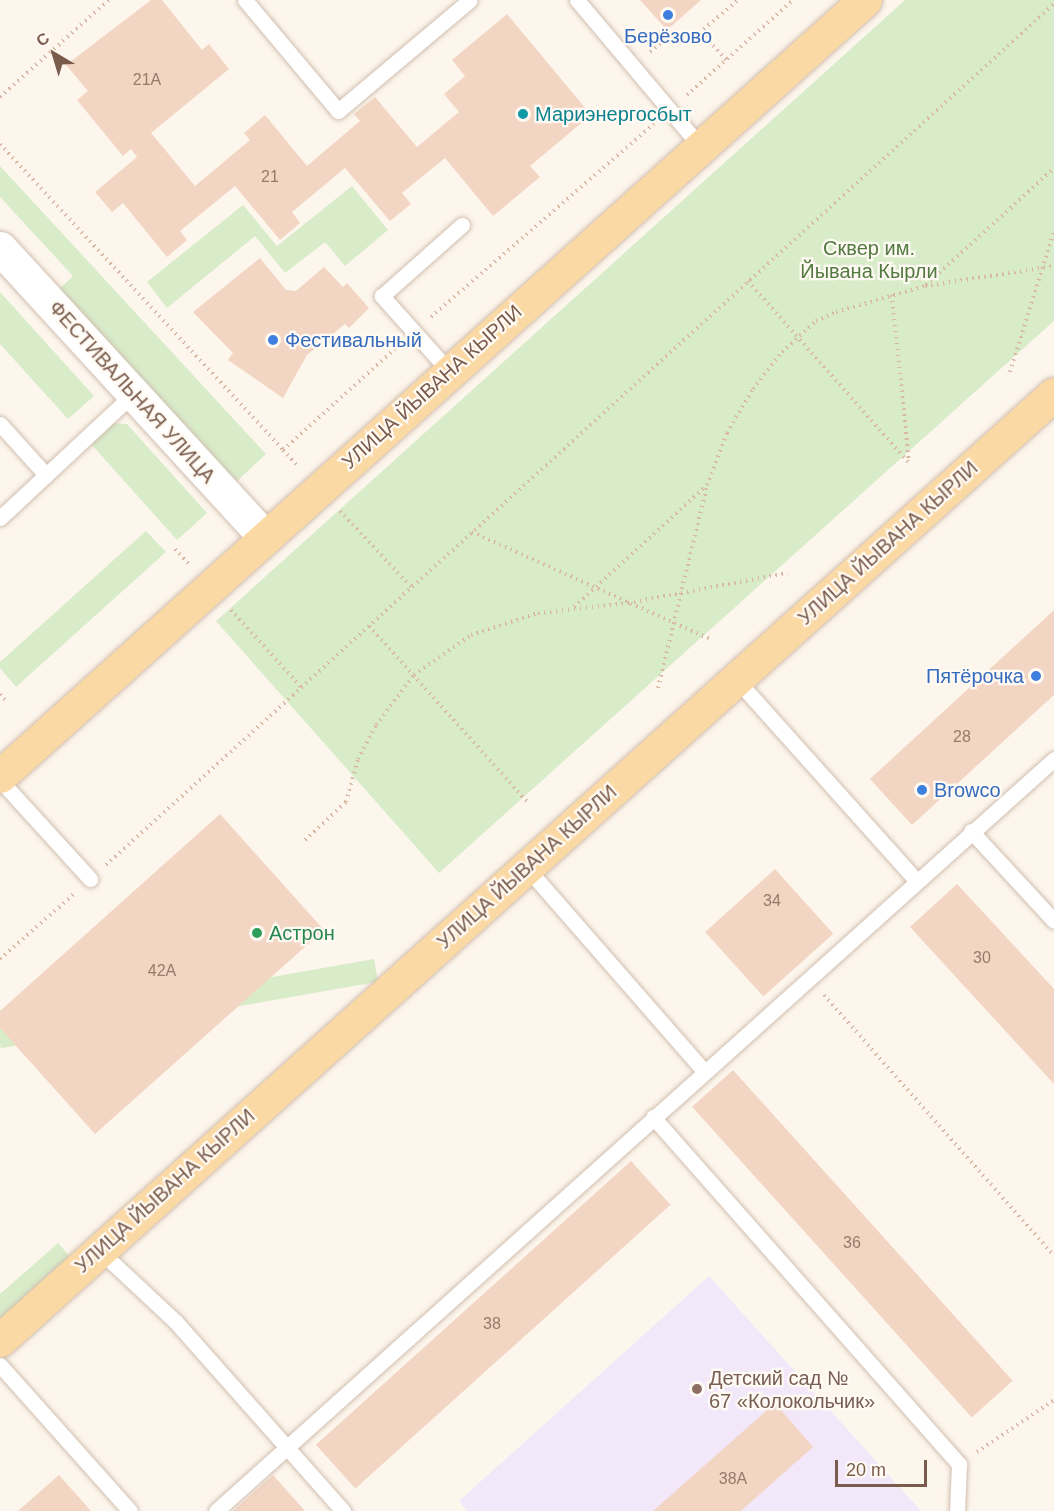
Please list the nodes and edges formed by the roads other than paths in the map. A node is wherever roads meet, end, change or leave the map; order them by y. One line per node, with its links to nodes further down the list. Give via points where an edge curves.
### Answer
1 (245, 0): 2 (lane, via 338,111)
2 (471, 0)
3 (577, 0): 5 (lane)
4 (865, 0): 5 (main road, УЛИЦА ЙЫВАНА КЫРЛИ)
5 (701, 147): 8 (main road, УЛИЦА ЙЫВАНА КЫРЛИ)
6 (462, 225): 8 (lane, via 382,296)
7 (0, 248): 9 (street, ФЕСТИВАЛЬНАЯ УЛИЦА)
8 (449, 371): 14 (main road, УЛИЦА ЙЫВАНА КЫРЛИ)
9 (133, 394): 12 (lane); 14 (street, ФЕСТИВАЛЬНАЯ УЛИЦА)
10 (1054, 394): 15 (main road, УЛИЦА ЙЫВАНА КЫРЛИ)
11 (0, 424): 12 (lane)
12 (46, 475): 13 (lane)
13 (0, 518)
14 (264, 536): 17 (main road, УЛИЦА ЙЫВАНА КЫРЛИ)
15 (736, 679): 19 (main road, УЛИЦА ЙЫВАНА КЫРЛИ); 21 (lane)
16 (1054, 759): 18 (lane)
17 (0, 778): 20 (lane)
18 (971, 831): 21 (lane); 22 (lane)
19 (526, 867): 23 (lane); 25 (main road, УЛИЦА ЙЫВАНА КЫРЛИ)
20 (90, 879)
21 (916, 880): 23 (lane)
22 (1054, 921)
23 (704, 1071): 24 (lane)
24 (653, 1117): 28 (lane); 32 (lane, via 959,1464)
25 (99, 1250): 26 (main road, УЛИЦА ЙЫВАНА КЫРЛИ); 28 (lane, via 175,1321)
26 (0, 1340)
27 (0, 1365): 29 (lane)
28 (287, 1448): 30 (lane); 31 (lane)
29 (130, 1511)
30 (216, 1511)
31 (343, 1511)
32 (957, 1511)

